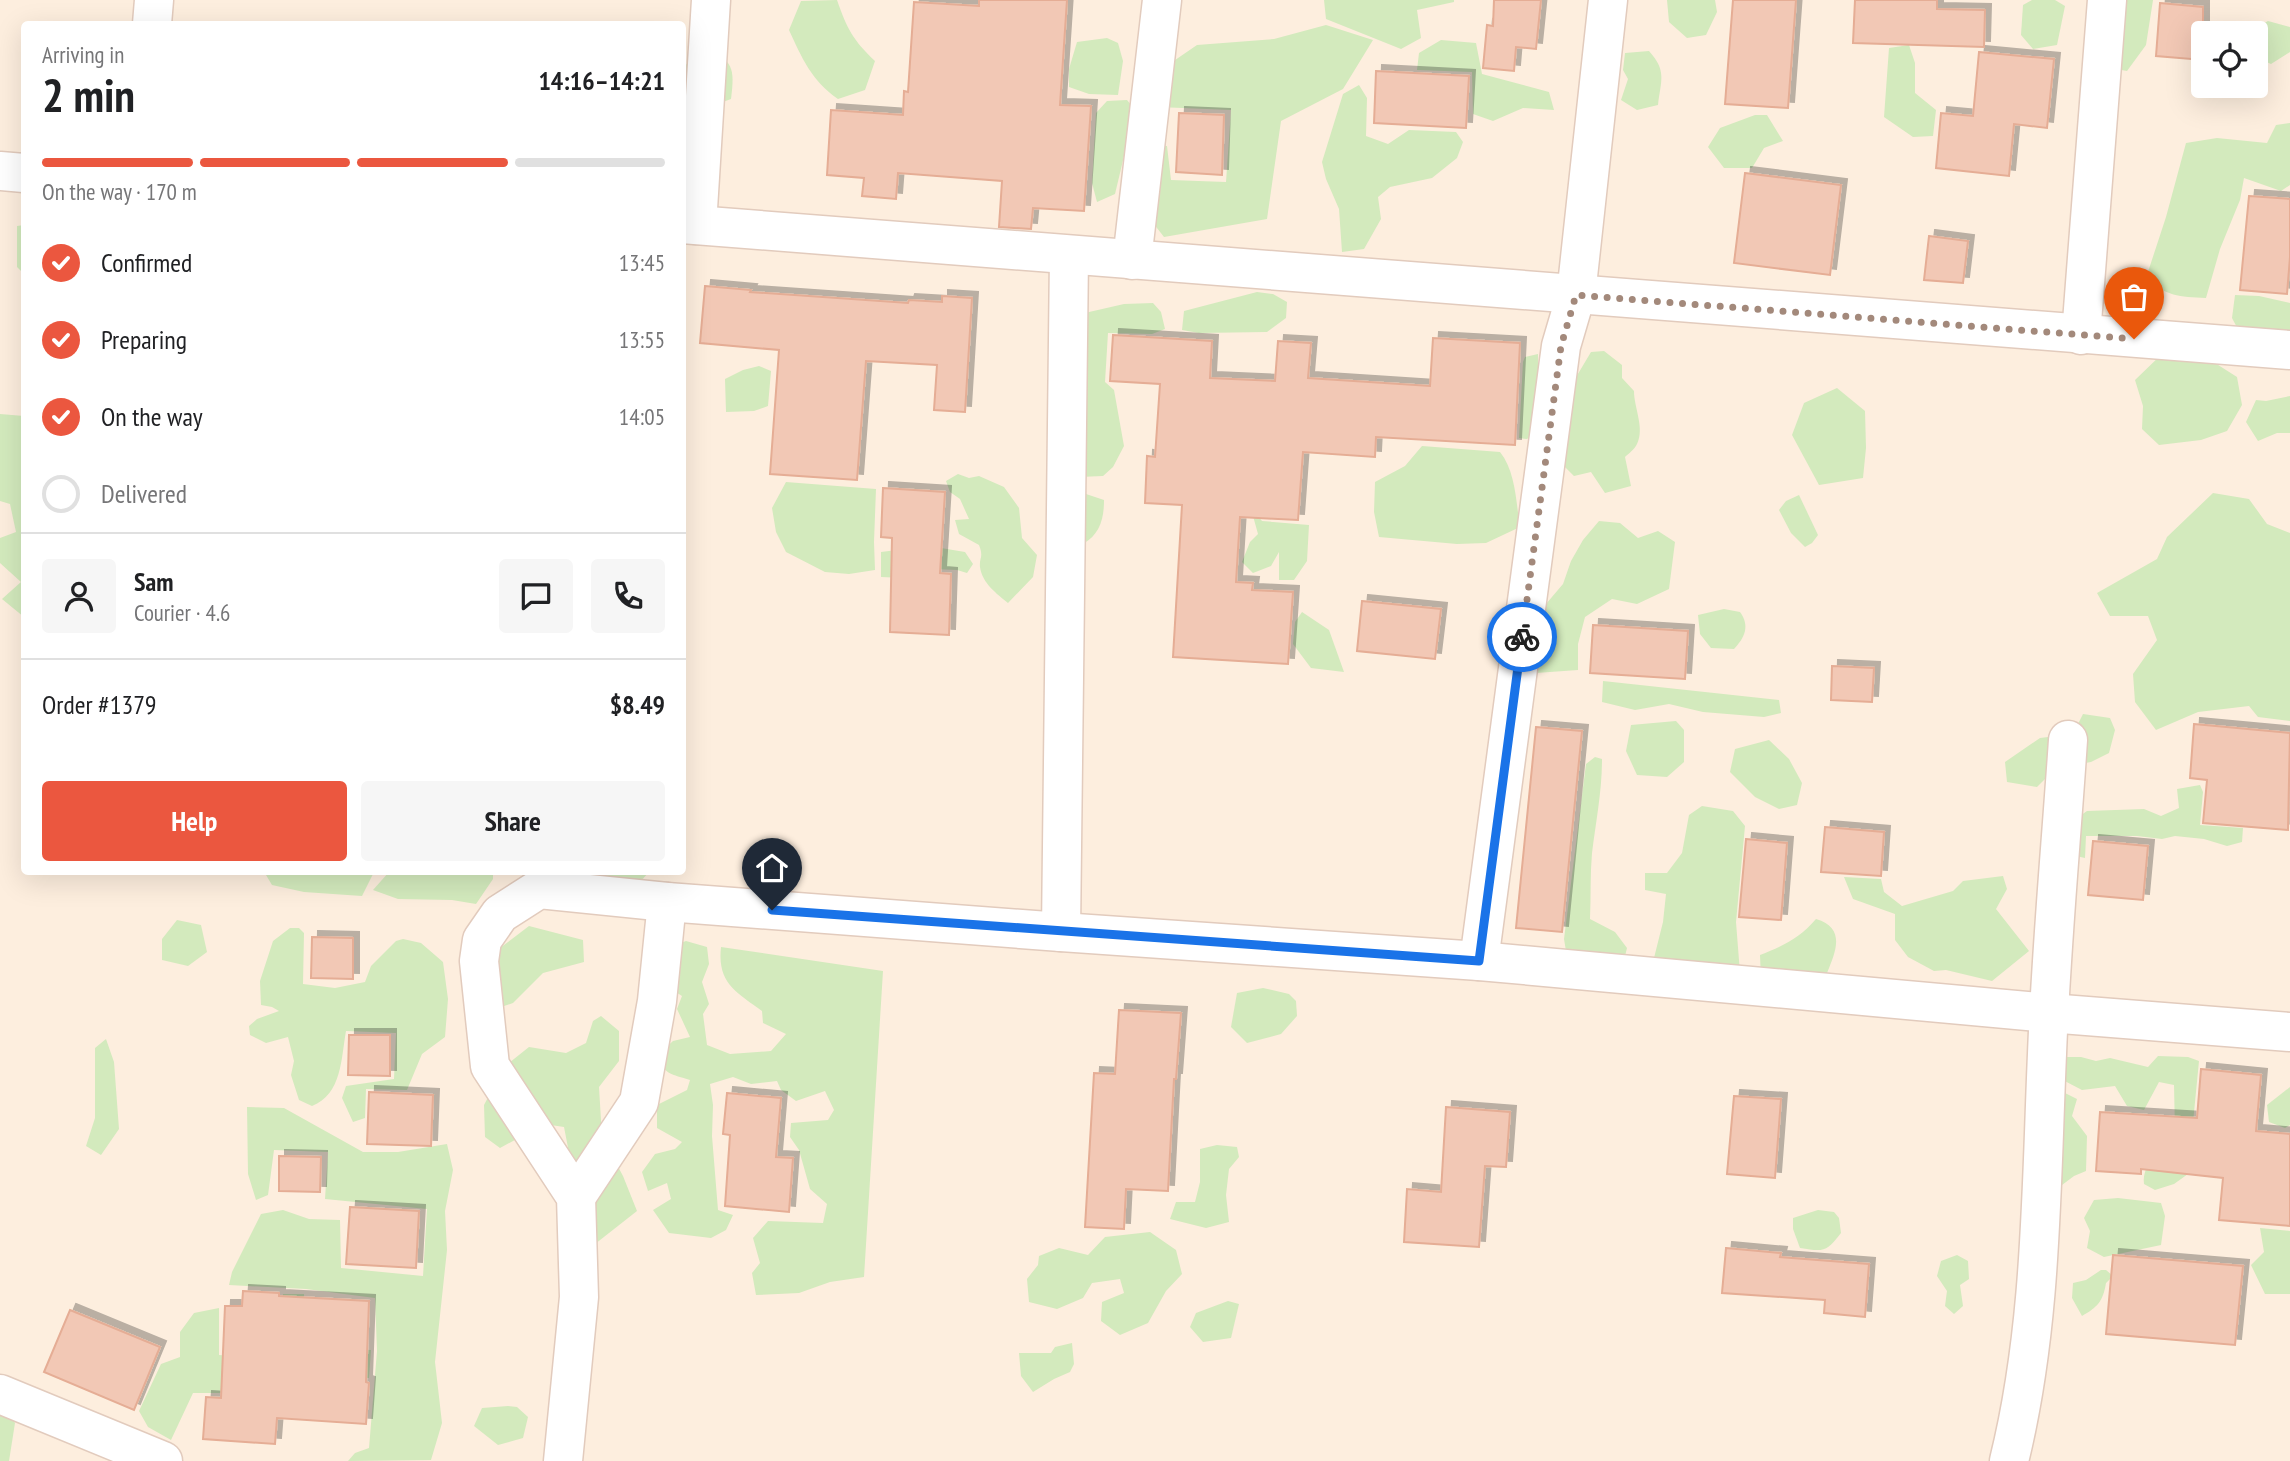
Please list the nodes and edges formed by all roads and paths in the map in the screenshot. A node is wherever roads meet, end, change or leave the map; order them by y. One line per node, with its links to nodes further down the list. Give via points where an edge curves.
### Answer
1 (154, 0): 6 (street)
2 (711, 0): 9 (street)
3 (1162, 0): 11 (street)
4 (1608, 0): 12 (street)
5 (2107, 0): 13 (street)
6 (152, 21)
7 (0, 171): 8 (street)
8 (21, 173)
9 (690, 224): 10 (street)
10 (1069, 255): 11 (street); 18 (street)
11 (1132, 260): 12 (street)
12 (1576, 295): 13 (street); 19 (street, via 1561,346)
13 (2081, 335): 14 (street)
14 (2290, 351)
15 (2068, 740): 20 (street)
16 (539, 880): 17 (street); 22 (street, via 500,914 482,940 479,961 490,1066)
17 (667, 902): 18 (street); 22 (street, via 657,1000 639,1102)
18 (1061, 932): 19 (street)
19 (1479, 961): 20 (street)
20 (2049, 1013): 21 (street); 26 (street, via 2038,1283 2023,1406)
21 (2290, 1032)
22 (576, 1197): 25 (street, via 579,1297)
23 (0, 1394): 24 (street)
24 (163, 1461)
25 (563, 1461)
26 (2009, 1461)

